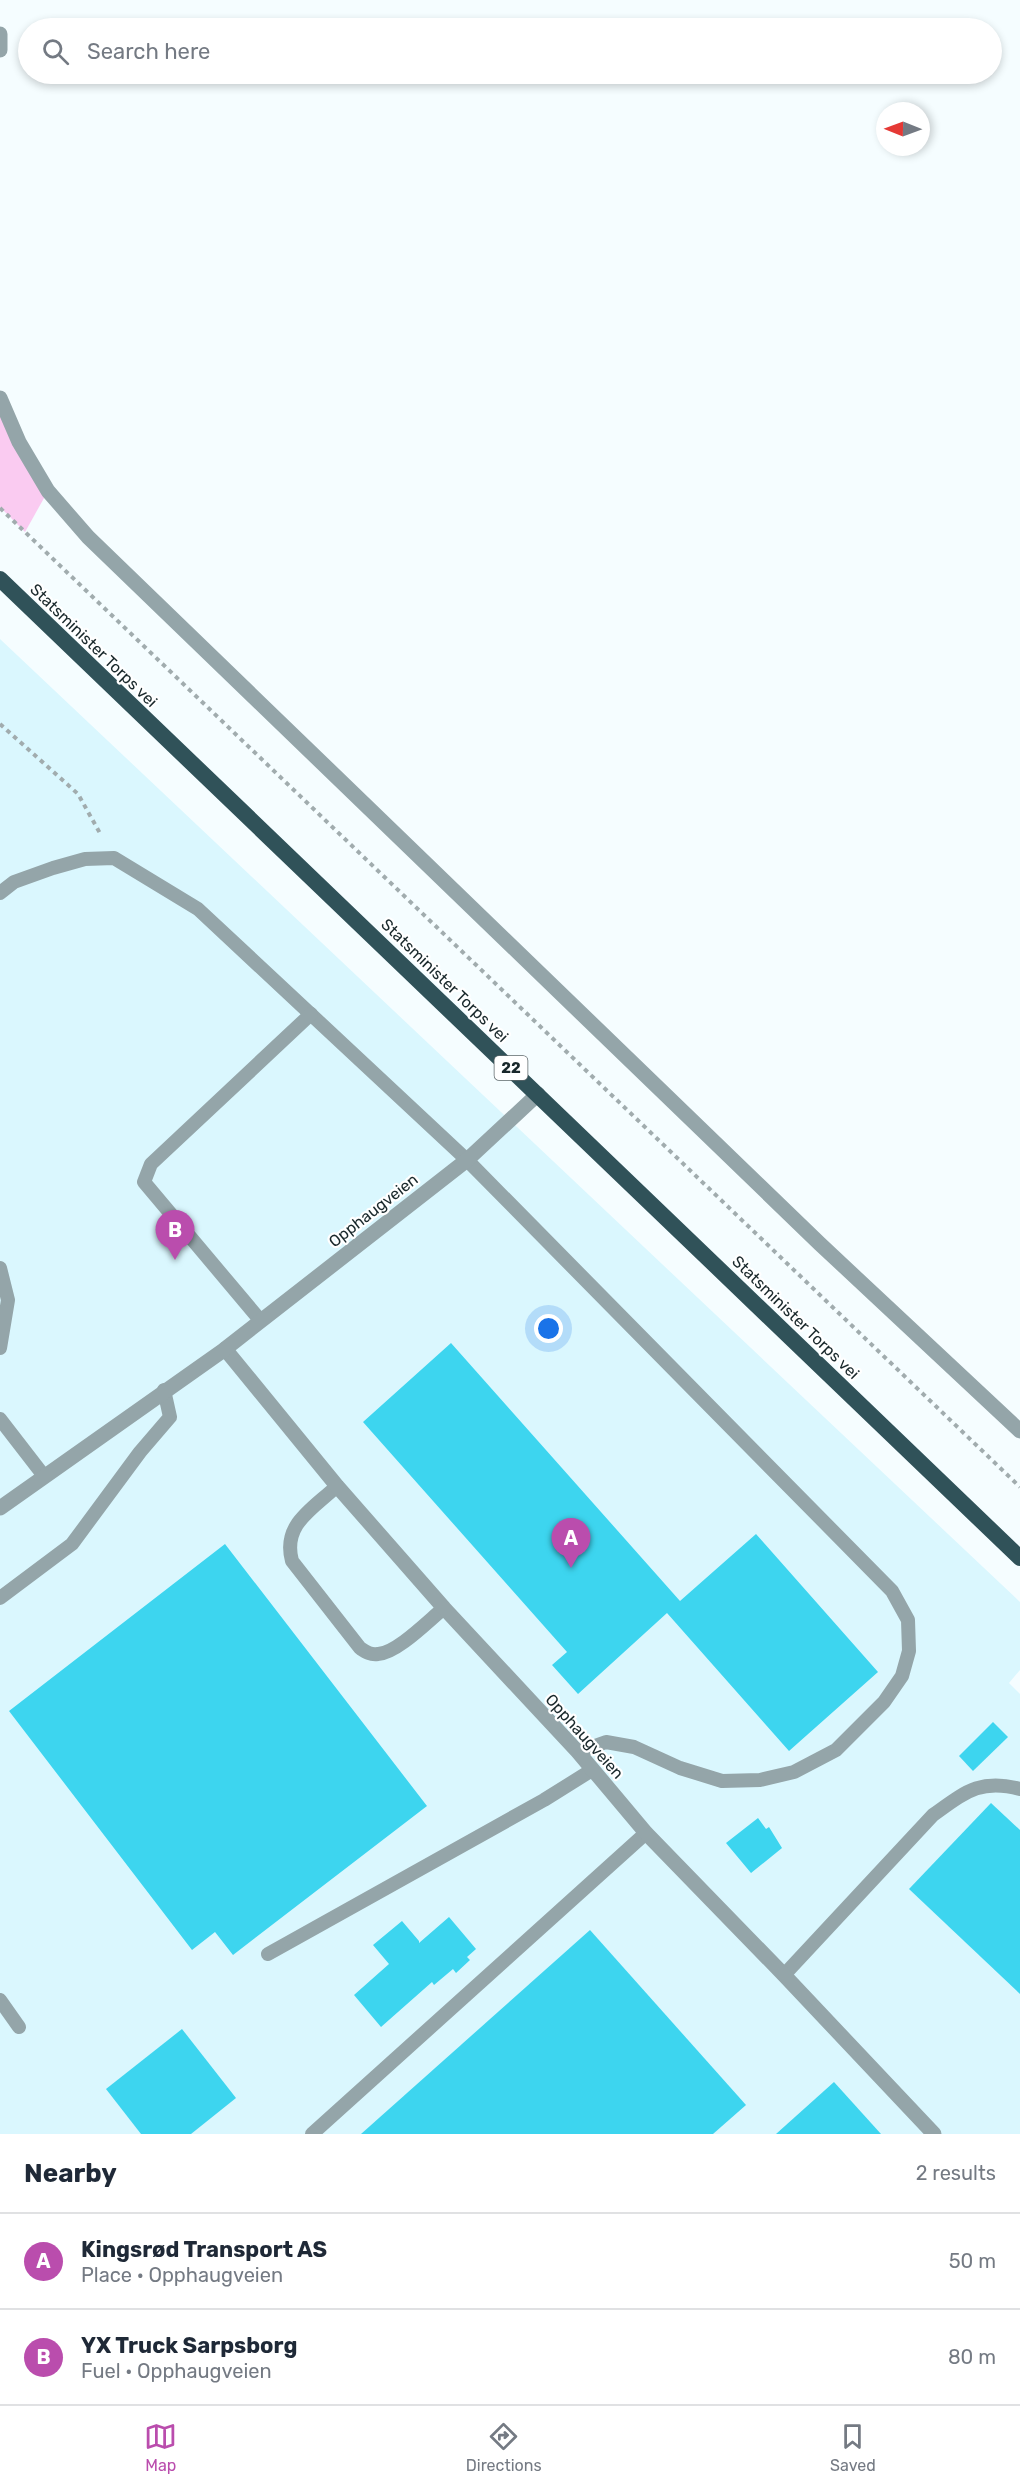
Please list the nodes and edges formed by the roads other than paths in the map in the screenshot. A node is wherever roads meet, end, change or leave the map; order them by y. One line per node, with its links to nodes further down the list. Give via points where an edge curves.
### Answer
1 (0, 34): 2 (street)
2 (0, 50)
3 (0, 398): 15 (street, via 19,442 48,491 88,537 820,1244)
4 (0, 579): 7 (highway, Statsminister Torps vei / 22)
5 (0, 893): 6 (lane, via 14,882 53,868 85,859 114,858 198,909)
6 (311, 1014): 8 (lane); 10 (lane, via 151,1164 144,1182)
7 (538, 1094): 8 (street, Opphaugveien); 19 (highway, Statsminister Torps vei / 22)
8 (467, 1160): 10 (street, Opphaugveien); 22 (lane, via 892,1591 908,1620 907,1659 902,1676 884,1702 836,1750 794,1772 760,1780 722,1781 680,1768 634,1747 606,1742)
9 (0, 1268): 11 (lane, via 8,1300)
10 (260, 1320): 12 (street, Opphaugveien)
11 (0, 1348)
12 (225, 1349): 13 (street, Opphaugveien); 17 (street, Opphaugveien)
13 (164, 1390): 16 (street, Opphaugveien); 20 (lane, via 170,1417 72,1544)
14 (0, 1419): 16 (lane)
15 (1020, 1431)
16 (44, 1476): 18 (street, Opphaugveien)
17 (337, 1486): 21 (street, Opphaugveien); 21 (lane, via 296,1525 289,1548 292,1561 360,1648 370,1654 392,1650)
18 (0, 1508)
19 (1020, 1558)
20 (0, 1598)
21 (444, 1608): 22 (street, Opphaugveien)
22 (578, 1752): 23 (street, Opphaugveien)
23 (592, 1770): 25 (street, Opphaugveien); 26 (lane)
24 (1020, 1789): 27 (lane, via 1003,1784 980,1785 933,1815)
25 (646, 1833): 27 (street, Opphaugveien); 30 (lane)
26 (268, 1954)
27 (784, 1974): 31 (street, Opphaugveien)
28 (0, 2000): 29 (lane)
29 (19, 2027)
30 (312, 2134)
31 (934, 2134)

